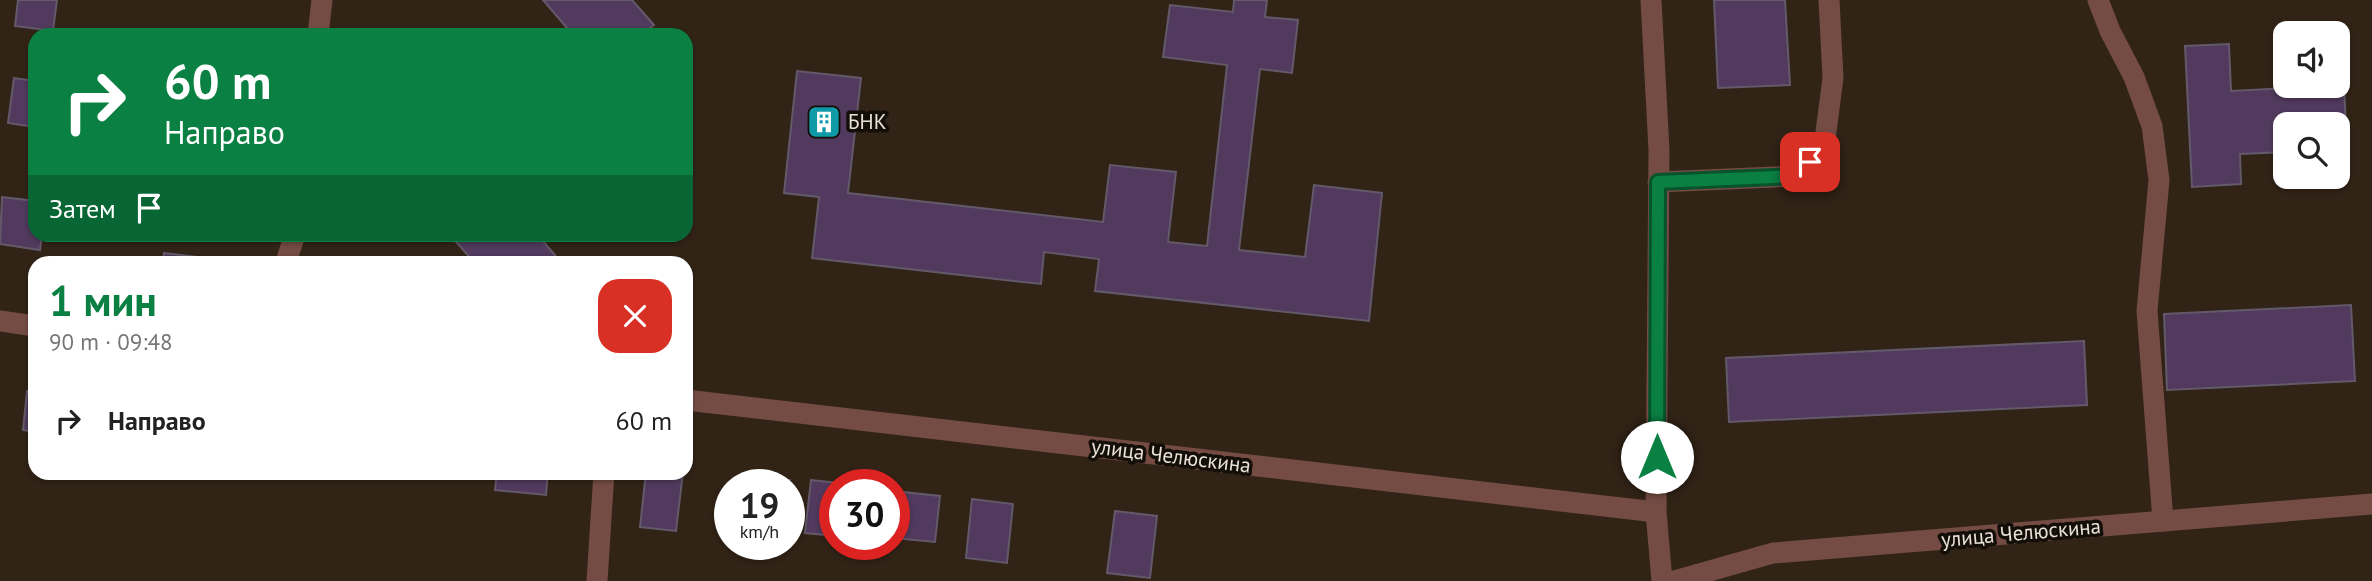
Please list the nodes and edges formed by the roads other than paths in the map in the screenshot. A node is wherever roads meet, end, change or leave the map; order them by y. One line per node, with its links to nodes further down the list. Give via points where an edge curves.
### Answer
1 (322, 0): 5 (street)
2 (1651, 0): 6 (street)
3 (1829, 0): 6 (street, via 1833,78 1824,147 1796,176)
4 (2098, 0): 13 (street, via 2152,127 2159,180 2147,311)
5 (319, 28)
6 (1658, 182): 12 (street)
7 (0, 321): 8 (street)
8 (28, 325)
9 (693, 401): 12 (street, улица Челюскина)
10 (603, 480): 14 (street)
11 (2372, 504): 13 (street, улица Челюскина)
12 (1656, 512): 15 (street)
13 (2164, 521): 16 (street, улица Челюскина, via 1773,553)
14 (597, 581)
15 (1662, 581)
16 (1674, 581)

